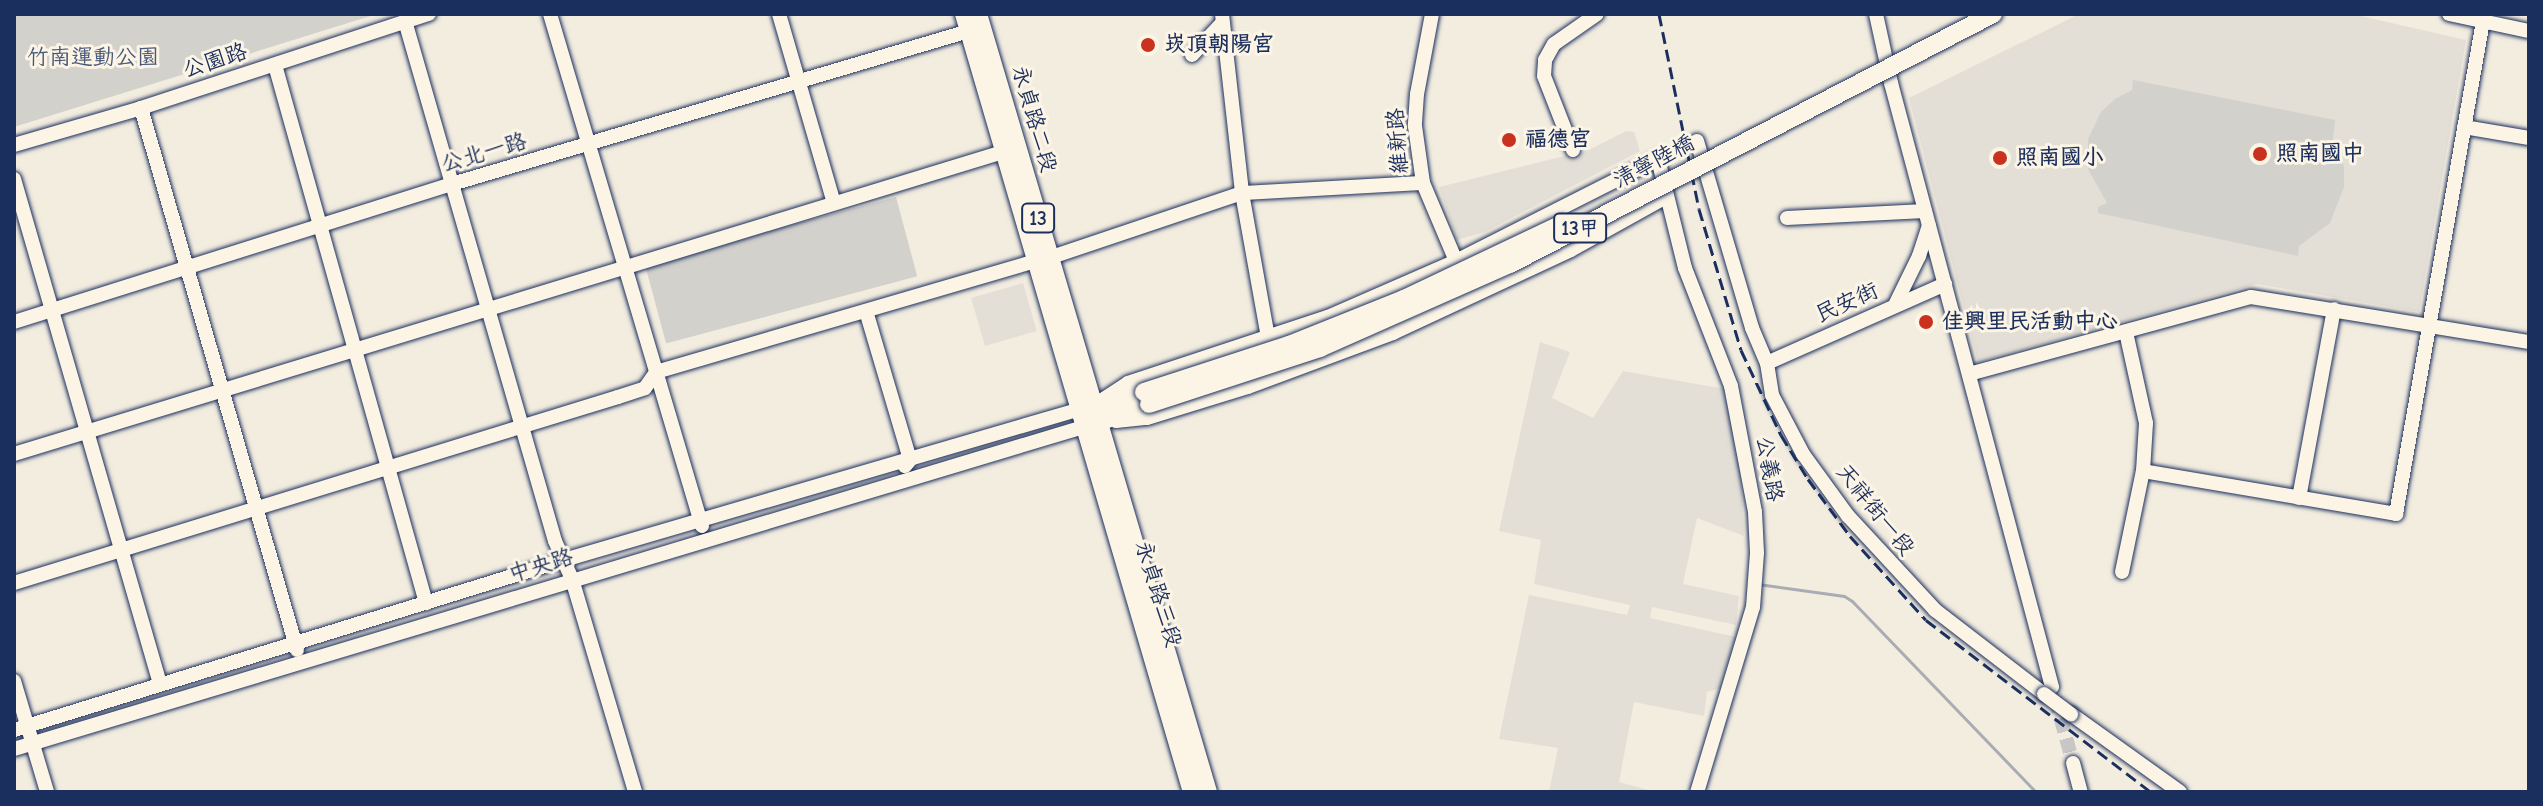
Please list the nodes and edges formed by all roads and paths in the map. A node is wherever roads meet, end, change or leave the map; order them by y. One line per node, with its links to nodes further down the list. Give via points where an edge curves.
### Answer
1 (429, 14): 12 (street, 公園路)
2 (550, 14): 25 (street)
3 (779, 14): 18 (street)
4 (978, 14): 19 (main road, 永貞路二段 / 13)
5 (1432, 14): 29 (street, 維新路, via 1415,126)
6 (1597, 14): 26 (street, via 1554,44 1545,60 1544,76)
7 (1876, 14): 35 (street)
8 (1965, 14): 59 (main road, 清寧陸橋 / 13甲, bridge, via 1551,229 1404,299)
9 (1993, 14): 59 (main road, 清寧陸橋 / 13甲, bridge, via 1496,271 1320,348)
10 (2449, 14): 13 (street)
11 (1222, 19): 16 (street); 31 (street)
12 (405, 21): 17 (street, 公園路); 30 (street)
13 (2483, 21): 15 (street); 21 (street)
14 (966, 22): 18 (street, 公北一路); 19 (main road, 永貞路二段 / 13)
15 (2529, 31)
16 (1192, 55)
17 (275, 65): 20 (street, 公園路); 36 (street)
18 (799, 82): 25 (street, 公北一路); 33 (street)
19 (993, 92): 27 (main road, 永貞路二段 / 13); 37 (main road, 永貞路二段 / 13)
20 (141, 108): 24 (street, 公園路); 40 (street)
21 (2464, 127): 22 (street); 50 (street)
22 (2529, 138)
23 (1697, 141): 55 (street, 天祥街一段)
24 (14, 145)
25 (589, 145): 30 (street, 公北一路); 39 (street)
26 (1573, 150)
27 (1003, 152): 33 (street); 37 (main road, 永貞路二段 / 13)
28 (14, 179): 46 (street)
29 (1423, 183): 31 (street); 38 (street, 維新路)
30 (452, 184): 36 (street, 公北一路); 44 (street)
31 (1242, 193): 37 (street); 52 (street)
32 (1666, 197): 38 (street, 公義路, via 1658,159); 48 (street, via 1571,250); 91 (street, 公義路, via 1694,293 1726,372 1753,499 1755,595 1738,667)
33 (834, 203): 39 (street)
34 (1787, 218): 35 (street)
35 (1927, 218): 42 (street); 43 (street, via 1919,256)
36 (320, 226): 40 (street, 公北一路); 54 (street)
37 (1042, 260): 47 (street); 60 (main road, 永貞路二段 / 13)
38 (1456, 261): 41 (street)
39 (624, 266): 44 (street); 56 (street)
40 (189, 267): 46 (street, 公北一路); 58 (street)
41 (1414, 279): 48 (street); 52 (street)
42 (1945, 284): 43 (street, 民安街); 57 (street)
43 (1895, 305): 55 (street, 民安街)
44 (490, 307): 54 (street); 61 (street)
45 (2334, 309): 50 (street); 51 (street, via 2251,297); 68 (street)
46 (54, 310): 49 (street, 公北一路); 62 (street)
47 (866, 311): 56 (street); 64 (street)
48 (1431, 315): 60 (street, via 1248,387 1147,418)
49 (14, 322)
50 (2429, 325): 53 (street); 68 (street, via 2396,514)
51 (2126, 332): 57 (street); 66 (street, via 2146,423)
52 (1268, 338): 60 (street, via 1128,383)
53 (2529, 342)
54 (353, 352): 58 (street); 65 (street)
55 (1767, 363): 82 (street, 天祥街一段, via 1772,395 1803,454 1848,516 1935,610)
56 (656, 372): 61 (street, via 645,388); 70 (street)
57 (1969, 374): 82 (street)
58 (225, 390): 62 (street); 69 (street)
59 (1147, 398): 60 (main road, 13甲)
60 (1087, 417): 64 (street, 中央路); 67 (street, 中央路); 89 (main road, 永貞路三段 / 13); 90 (main road, 永貞路三段 / 13)
61 (523, 426): 65 (street); 73 (street)
62 (88, 431): 63 (street); 72 (street)
63 (14, 454)
64 (910, 460): 67 (street); 70 (street, 中央路)
65 (387, 468): 69 (street); 77 (street)
66 (2143, 471): 68 (street); 74 (street)
67 (889, 485): 71 (street, 中央路)
68 (2299, 498)
69 (255, 508): 72 (street); 78 (street)
70 (700, 520): 71 (street); 73 (street, 中央路)
71 (705, 538): 75 (street, 中央路)
72 (124, 552): 76 (street); 81 (street)
73 (564, 560): 75 (street); 77 (street, 中央路)
74 (2122, 572)
75 (572, 579): 79 (street, 中央路); 88 (street)
76 (14, 583)
77 (426, 603): 78 (street, 中央路)
78 (296, 641): 79 (street); 81 (street, 中央路)
79 (300, 663): 84 (street, 中央路)
80 (14, 681): 83 (street)
81 (160, 684): 83 (street, 中央路)
82 (2048, 691): 93 (street, 天祥街一段, bridge, via 2071,714)
83 (21, 728): 84 (street)
84 (34, 743): 85 (street, 中央路); 87 (street)
85 (14, 749)
86 (2073, 763): 92 (street)
87 (47, 792)
88 (635, 792)
89 (1192, 792)
90 (1208, 792)
91 (1697, 792)
92 (2081, 792)
93 (2180, 792)

